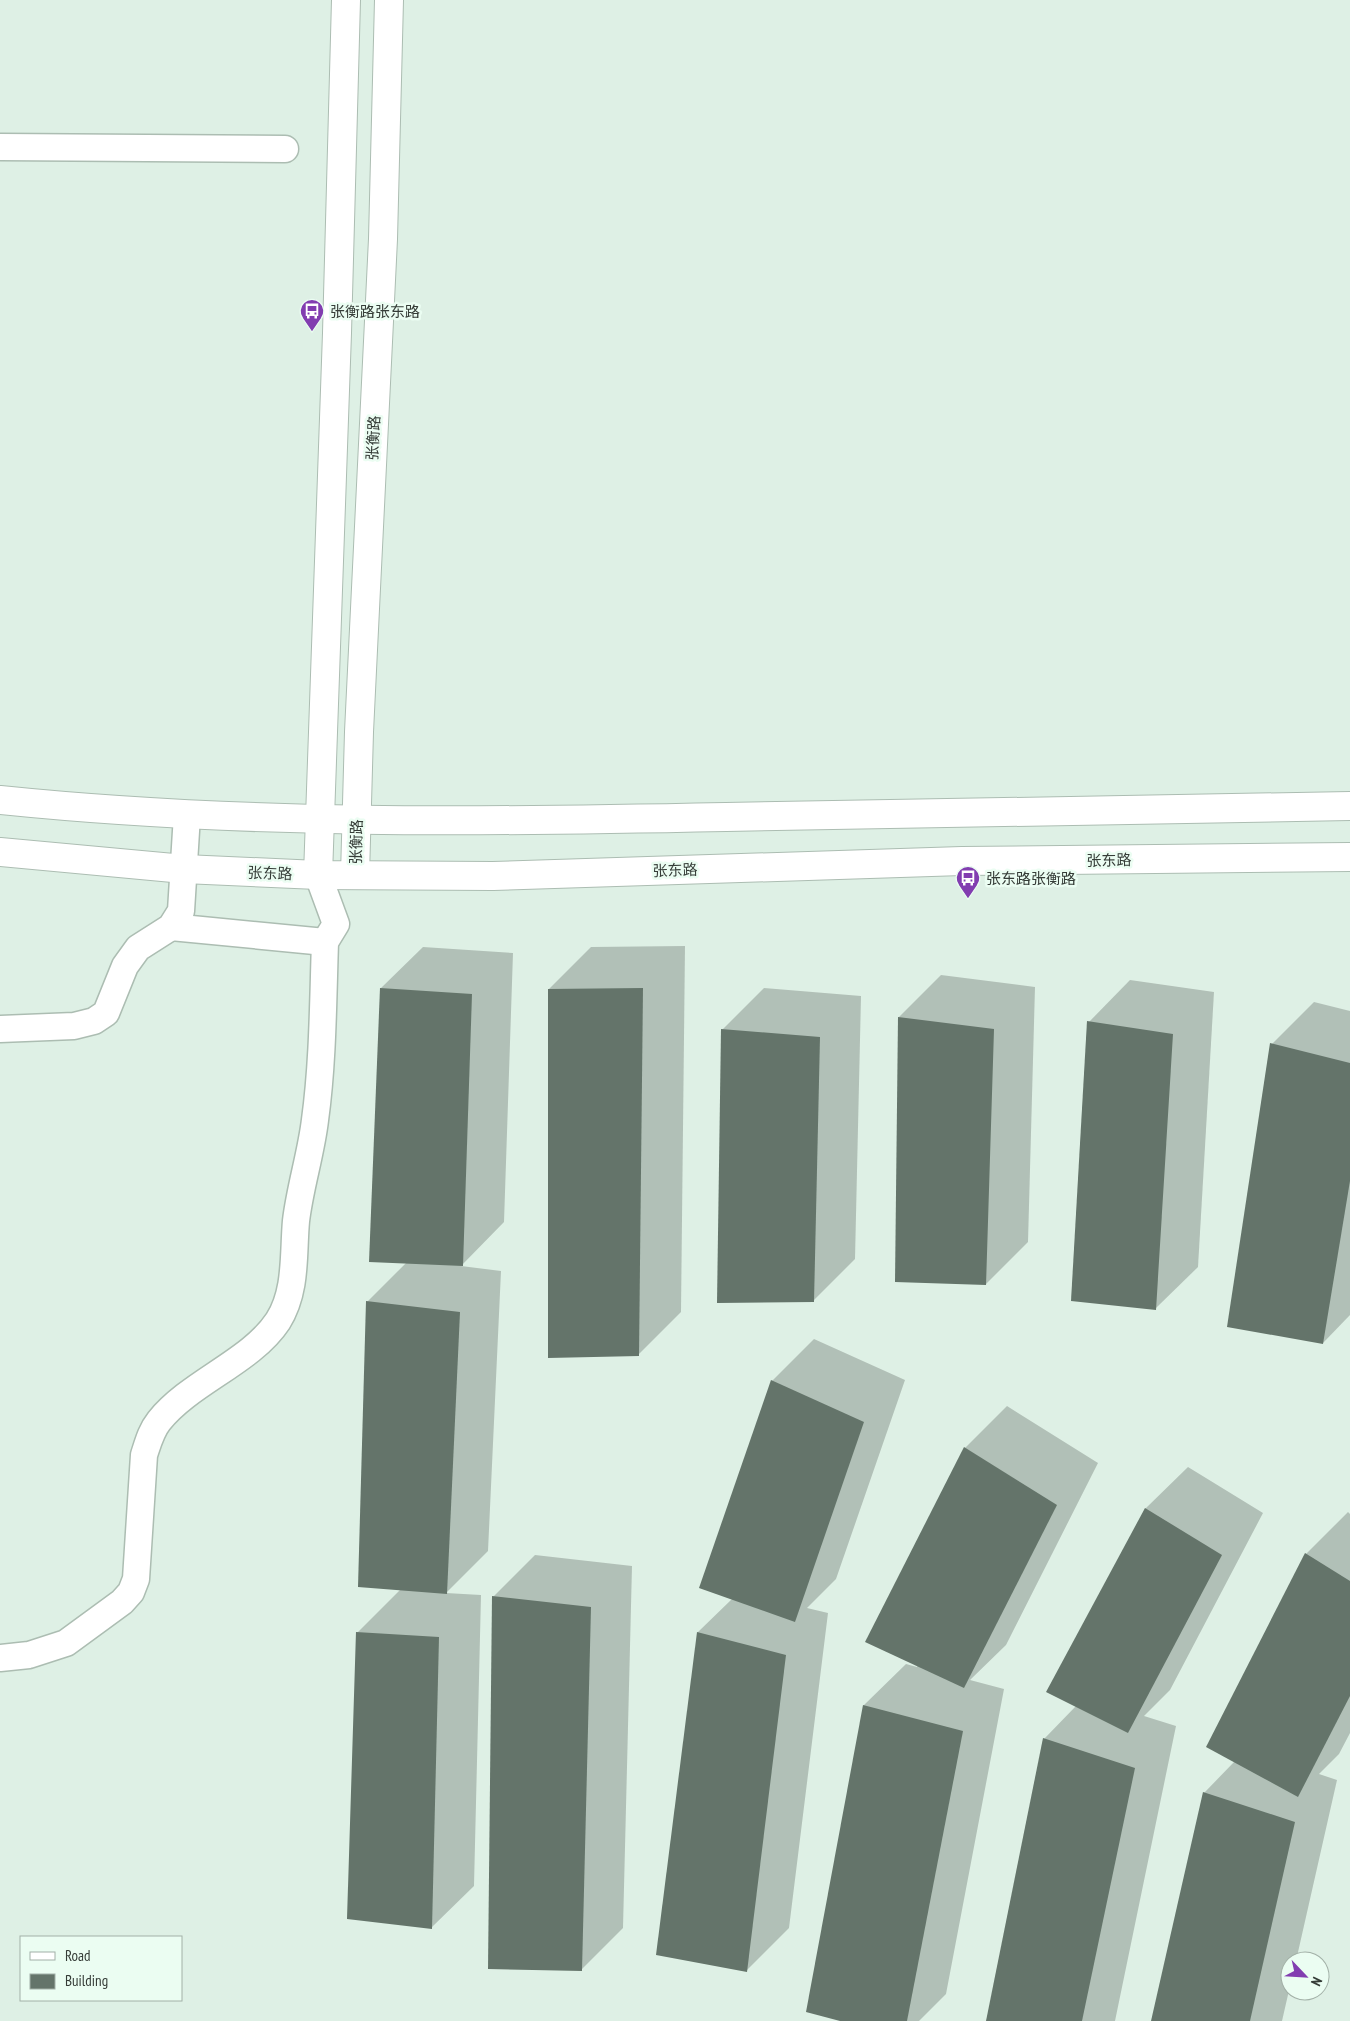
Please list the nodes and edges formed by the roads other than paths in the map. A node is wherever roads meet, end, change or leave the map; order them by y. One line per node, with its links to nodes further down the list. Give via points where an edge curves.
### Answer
1 (346, 0): 8 (main road)
2 (389, 0): 9 (main road, 张衡路, via 383,239)
3 (0, 147): 4 (street)
4 (285, 149)
5 (0, 800): 7 (main road)
6 (1350, 806): 9 (main road, via 513,821)
7 (187, 815): 8 (main road); 12 (street)
8 (319, 820): 9 (main road); 13 (main road)
9 (356, 820): 14 (main road, 张衡路)
10 (0, 852): 12 (main road, 张东路)
11 (1350, 856): 14 (main road, 张东路, via 962,861 493,876)
12 (184, 869): 13 (main road, 张东路); 15 (street, via 181,911)
13 (318, 874): 14 (main road, 张东路); 16 (street, via 336,924)
14 (355, 875)
15 (171, 927): 16 (street); 17 (street, via 138,948 125,966 106,1013 94,1021 74,1026)
16 (325, 942): 18 (street, via 315,1120 296,1220 293,1278 288,1299 278,1321 260,1342 159,1420 144,1455 136,1579 131,1592 66,1643 29,1654)
17 (0, 1029)
18 (0, 1658)

